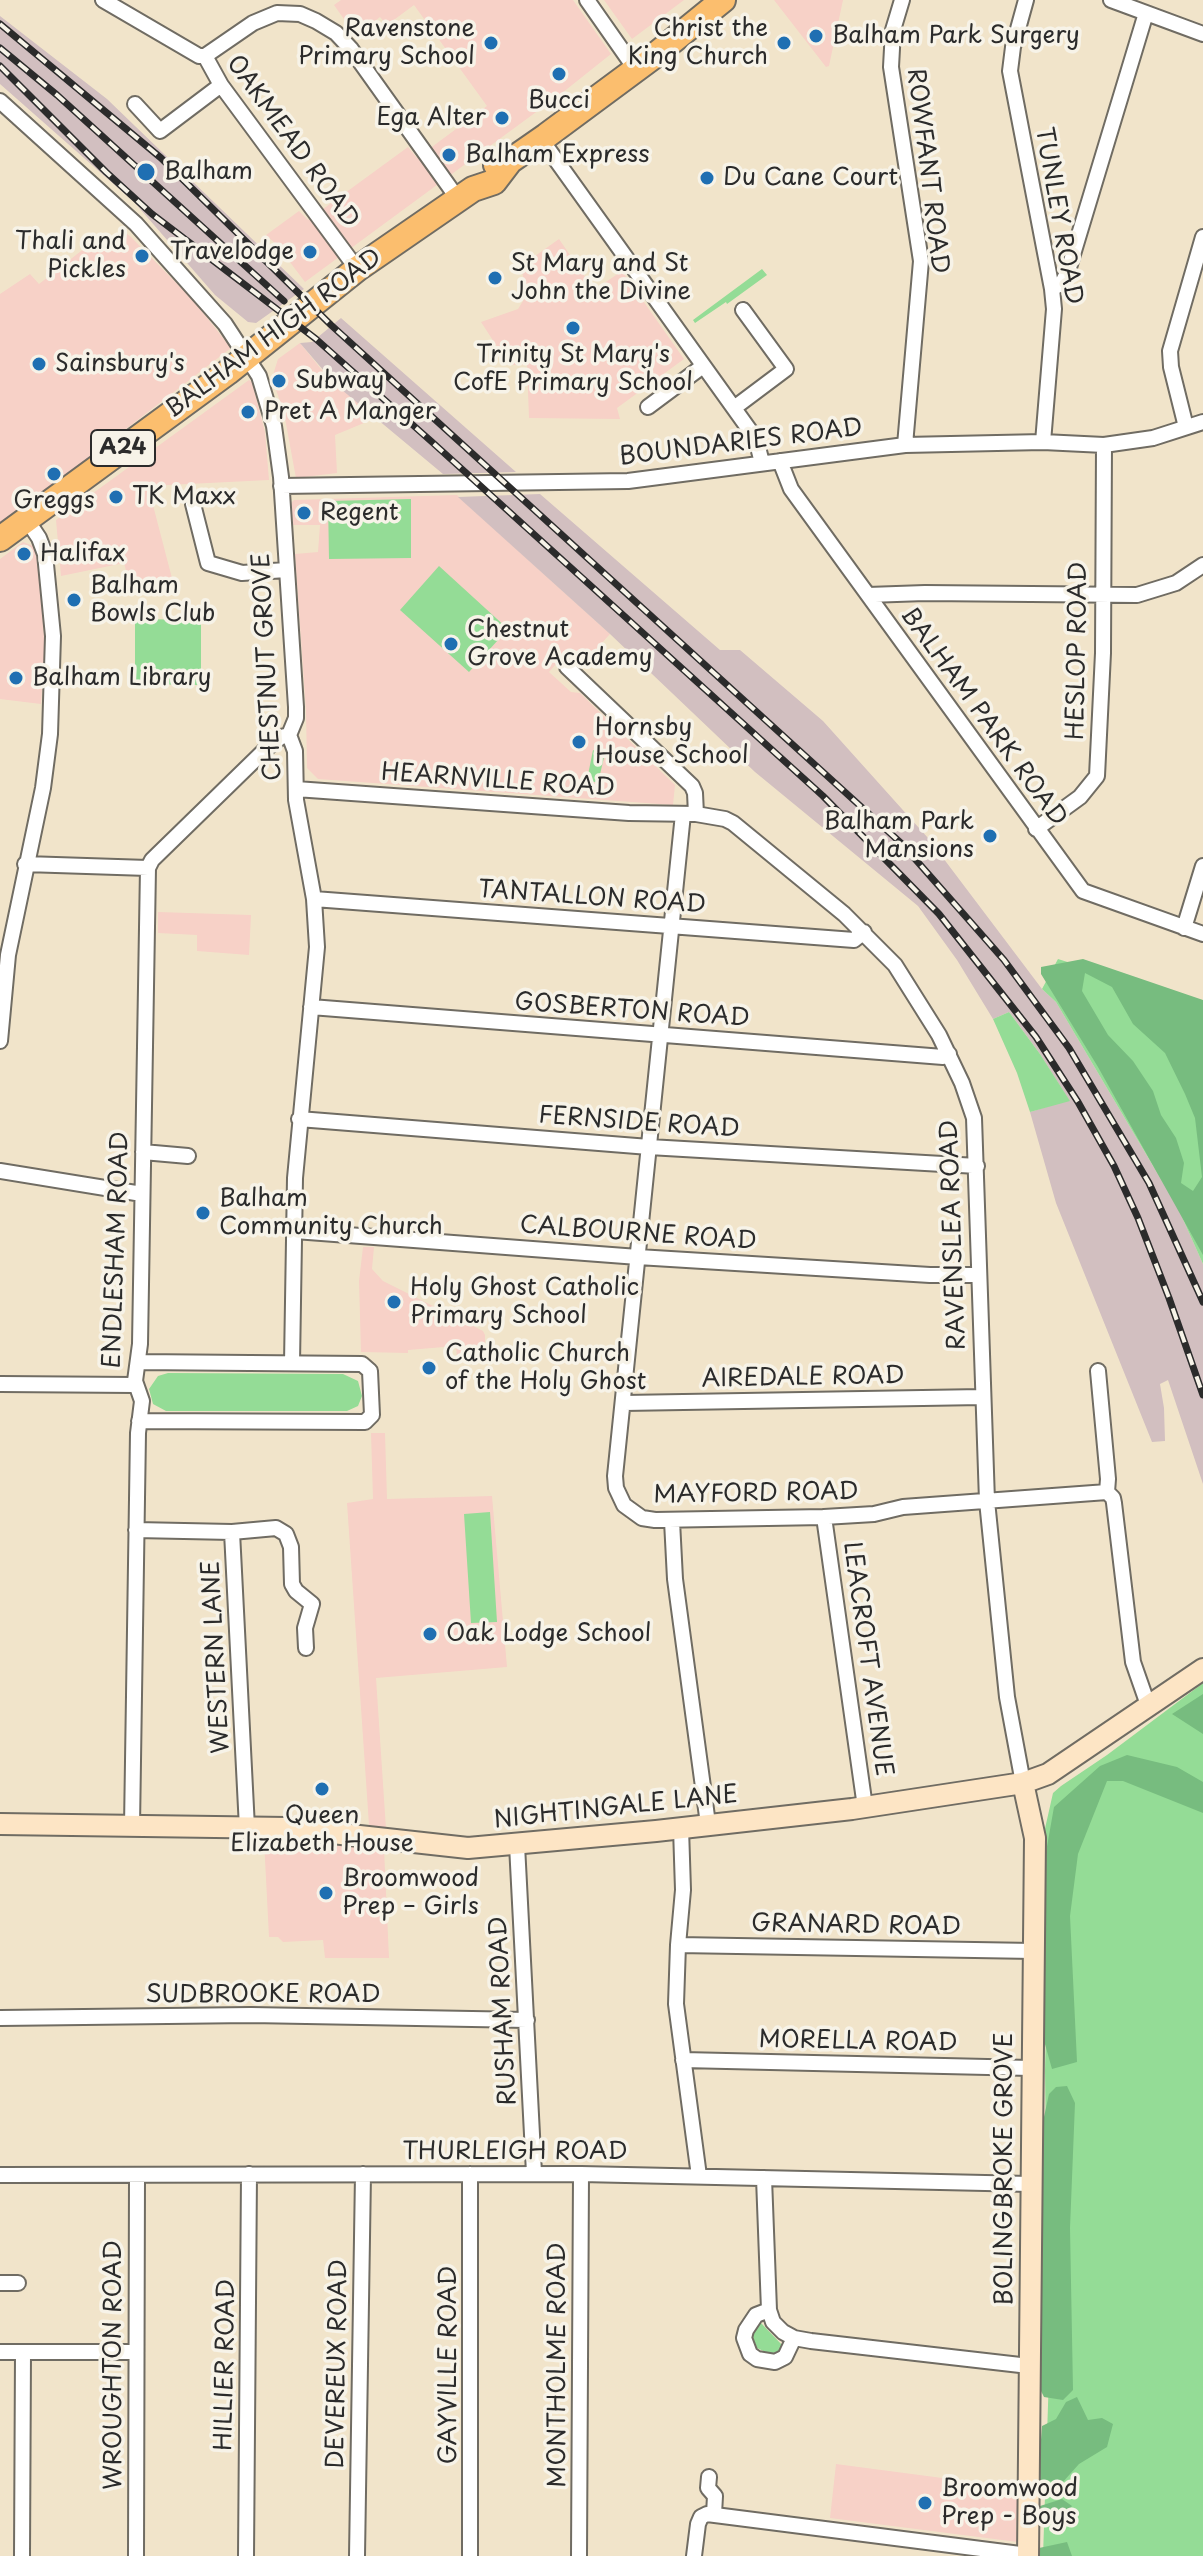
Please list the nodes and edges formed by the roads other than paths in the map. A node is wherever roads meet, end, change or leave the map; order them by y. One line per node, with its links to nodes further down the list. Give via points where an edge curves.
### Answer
1 (103, 0): 9 (street, OAKMEAD ROAD)
2 (587, 0): 10 (street)
3 (723, 0): 10 (highway, BALHAM HIGH ROAD / A24)
4 (902, 0): 27 (street, ROWFANT ROAD, via 891,67 921,261)
5 (1026, 0): 18 (street, TUNLEY ROAD, via 1010,71)
6 (1111, 0): 7 (street)
7 (1146, 13): 8 (street); 18 (street, via 1068,271)
8 (1203, 34)
9 (205, 56): 11 (street, OAKMEAD ROAD); 15 (street, via 277,13 316,21 351,49)
10 (636, 70): 14 (highway, BALHAM HIGH ROAD / A24)
11 (221, 85): 13 (street, via 160,131); 17 (street, OAKMEAD ROAD)
12 (0, 101): 20 (street, CHESTNUT GROVE, via 141,229)
13 (135, 104)
14 (541, 139): 15 (highway, BALHAM HIGH ROAD / A24, via 510,161 494,182); 21 (street)
15 (466, 194): 17 (highway, BALHAM HIGH ROAD / A24)
16 (1203, 237): 25 (street, via 1170,351)
17 (357, 269): 20 (highway, BALHAM HIGH ROAD / A24)
18 (1052, 289): 26 (street, TUNLEY ROAD)
19 (743, 310): 23 (street, via 786,369)
20 (248, 356): 31 (street, CHESTNUT GROVE, via 274,426); 33 (highway, BALHAM HIGH ROAD / A24)
21 (703, 366): 22 (street); 23 (street)
22 (648, 407)
23 (734, 408): 30 (street, via 758,443)
24 (1203, 422): 25 (street, BOUNDARIES ROAD)
25 (1186, 427): 28 (street, BOUNDARIES ROAD)
26 (1043, 442): 27 (street, BOUNDARIES ROAD); 28 (street, BOUNDARIES ROAD)
27 (905, 445): 29 (street, BOUNDARIES ROAD)
28 (1104, 445): 38 (street, HESLOP ROAD)
29 (780, 461): 30 (street, BOUNDARIES ROAD); 37 (street, BALHAM PARK ROAD, via 791,489)
30 (762, 463): 31 (street, BOUNDARIES ROAD, via 628,481)
31 (281, 486): 36 (street, CHESTNUT GROVE)
32 (193, 504): 36 (street, via 208,563 242,573)
33 (27, 520): 34 (highway, BALHAM HIGH ROAD / A24); 44 (street, via 45,554 53,659 43,788)
34 (0, 539)
35 (1203, 565): 38 (street, via 1158,590)
36 (286, 570): 40 (street, CHESTNUT GROVE, via 296,707)
37 (868, 595): 38 (street); 43 (street, BALHAM PARK ROAD)
38 (1103, 596): 43 (street, HESLOP ROAD, via 1097,776 1080,797)
39 (567, 667): 42 (street, via 692,786)
40 (289, 735): 41 (street, CHESTNUT GROVE); 46 (street, via 268,747)
41 (296, 789): 42 (street, HEARNVILLE ROAD); 47 (street, CHESTNUT GROVE)
42 (690, 814): 48 (street, MAYFORD ROAD); 50 (street, RAVENSLEA ROAD, via 733,823)
43 (1036, 829): 49 (street, BALHAM PARK ROAD, via 1083,891)
44 (25, 864): 46 (street); 54 (street, via 8,955)
45 (1203, 866): 49 (street)
46 (148, 868): 58 (street, ENDLESHAM ROAD)
47 (314, 899): 48 (street, TANTALLON ROAD); 52 (street, CHESTNUT GROVE, via 317,947)
48 (673, 926): 50 (street, TANTALLON ROAD, via 854,940); 53 (street, MAYFORD ROAD)
49 (1184, 928): 51 (street, BALHAM PARK ROAD)
50 (864, 932): 55 (street, RAVENSLEA ROAD, via 914,992)
51 (1203, 934)
52 (311, 1007): 53 (street, GOSBERTON ROAD); 56 (street, CHESTNUT GROVE)
53 (662, 1035): 55 (street, GOSBERTON ROAD); 57 (street, MAYFORD ROAD)
54 (0, 1041)
55 (949, 1054): 60 (street, RAVENSLEA ROAD, via 974,1118)
56 (299, 1119): 57 (street, FERNSIDE ROAD); 63 (street, CHESTNUT GROVE)
57 (649, 1147): 60 (street, FERNSIDE ROAD); 64 (street, MAYFORD ROAD)
58 (143, 1152): 59 (street); 62 (street, ENDLESHAM ROAD)
59 (188, 1156)
60 (977, 1166): 65 (street, RAVENSLEA ROAD)
61 (0, 1171): 62 (street)
62 (142, 1194): 66 (street, ENDLESHAM ROAD)
63 (295, 1231): 64 (street, CALBOURNE ROAD); 67 (street, CHESTNUT GROVE)
64 (638, 1257): 65 (street, CALBOURNE ROAD); 72 (street, MAYFORD ROAD)
65 (979, 1275): 71 (street, RAVENSLEA ROAD)
66 (138, 1362): 67 (street); 70 (street, ENDLESHAM ROAD)
67 (292, 1363): 73 (street, via 365,1365 370,1420)
68 (1098, 1371): 74 (street)
69 (0, 1384): 70 (street)
70 (135, 1385): 73 (street, ENDLESHAM ROAD, via 142,1401)
71 (982, 1397): 72 (street, AIREDALE ROAD); 75 (street, RAVENSLEA ROAD)
72 (624, 1403): 77 (street, MAYFORD ROAD, via 615,1476 619,1496 642,1518)
73 (139, 1421): 78 (street, ENDLESHAM ROAD)
74 (1107, 1492): 75 (street, MAYFORD ROAD); 82 (street, via 1114,1503 1133,1662)
75 (987, 1501): 76 (street, MAYFORD ROAD); 83 (street, RAVENSLEA ROAD, via 1007,1697)
76 (824, 1517): 77 (street, MAYFORD ROAD); 84 (street, LEACROFT AVENUE)
77 (672, 1521): 86 (street)
78 (136, 1530): 79 (street, WESTERN LANE); 87 (street, ENDLESHAM ROAD)
79 (232, 1532): 80 (street, via 276,1528 286,1534 292,1584 312,1604); 88 (street, WESTERN LANE)
80 (306, 1648)
81 (1203, 1669): 82 (main road, NIGHTINGALE LANE)
82 (1148, 1705): 83 (main road, NIGHTINGALE LANE, via 1048,1774)
83 (1023, 1783): 84 (main road, NIGHTINGALE LANE); 92 (main road, BOLINGBROKE GROVE, via 1035,1838)
84 (865, 1807): 86 (main road, NIGHTINGALE LANE)
85 (0, 1824): 87 (main road, NIGHTINGALE LANE)
86 (708, 1824): 89 (main road, NIGHTINGALE LANE)
87 (132, 1826): 88 (main road, NIGHTINGALE LANE)
88 (247, 1828): 90 (main road, NIGHTINGALE LANE, via 468,1848)
89 (681, 1828): 90 (main road, NIGHTINGALE LANE); 91 (street)
90 (517, 1845): 94 (street, RUSHAM ROAD)
91 (678, 1945): 92 (street, GRANARD ROAD); 95 (street, via 676,2004)
92 (1034, 1951): 96 (main road, BOLINGBROKE GROVE)
93 (0, 2018): 94 (street, SUDBROOKE ROAD)
94 (527, 2020): 97 (street, RUSHAM ROAD)
95 (683, 2060): 96 (street, MORELLA ROAD); 104 (street)
96 (1031, 2068): 106 (main road, BOLINGBROKE GROVE)
97 (534, 2173): 100 (street, THURLEIGH ROAD); 101 (street, THURLEIGH ROAD)
98 (249, 2174): 99 (street, THURLEIGH ROAD); 103 (street, THURLEIGH ROAD); 120 (street, HILLIER ROAD)
99 (363, 2174): 100 (street, THURLEIGH ROAD); 121 (street, DEVEREUX ROAD)
100 (470, 2174): 122 (street, GAYVILLE ROAD)
101 (581, 2174): 104 (street, THURLEIGH ROAD); 123 (street, MONTHOLME ROAD)
102 (0, 2175): 103 (street, THURLEIGH ROAD)
103 (137, 2175): 113 (street, WROUGHTON ROAD)
104 (699, 2176): 105 (street, THURLEIGH ROAD)
105 (764, 2178): 106 (street, THURLEIGH ROAD); 109 (street)
106 (1030, 2184): 114 (main road, BOLINGBROKE GROVE)
107 (0, 2283): 108 (street)
108 (18, 2283)
109 (769, 2310): 110 (street, via 773,2322); 110 (street, via 756,2315 746,2330 750,2354 775,2362 785,2357)
110 (794, 2338): 114 (street)
111 (0, 2352): 112 (street)
112 (23, 2352): 113 (street); 118 (street)
113 (136, 2352): 119 (street, WROUGHTON ROAD)
114 (1029, 2366): 117 (main road, BOLINGBROKE GROVE)
115 (709, 2477): 116 (street)
116 (714, 2514): 117 (street); 124 (street, via 701,2517)
117 (1028, 2555)
118 (22, 2556)
119 (136, 2556)
120 (246, 2556)
121 (357, 2556)
122 (470, 2556)
123 (579, 2556)
124 (694, 2556)

